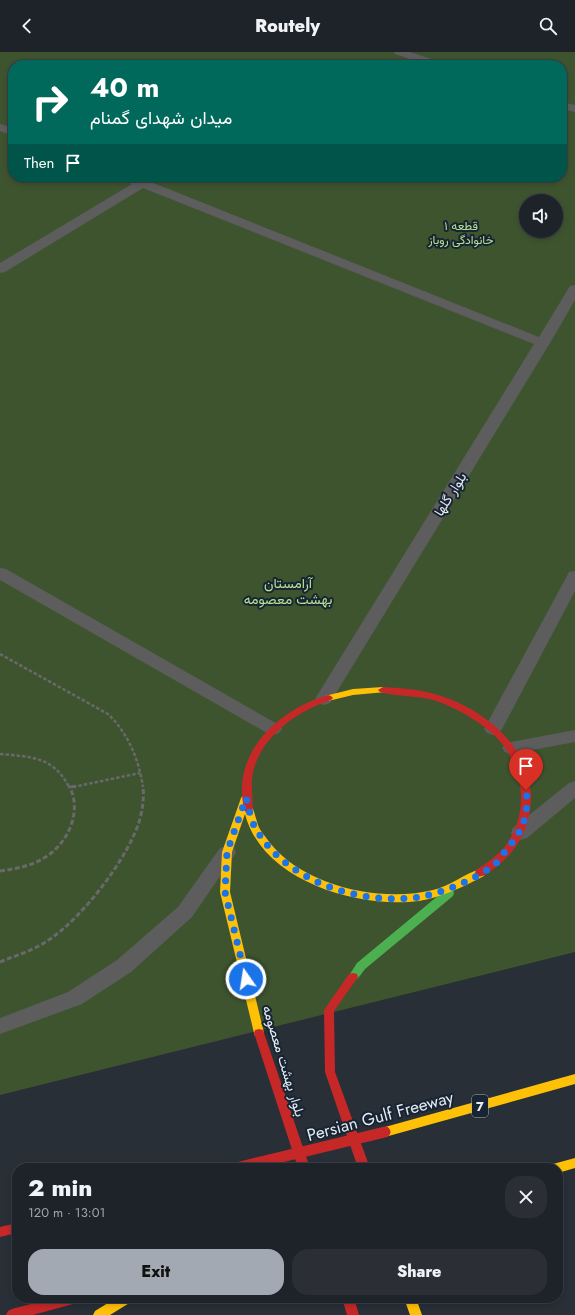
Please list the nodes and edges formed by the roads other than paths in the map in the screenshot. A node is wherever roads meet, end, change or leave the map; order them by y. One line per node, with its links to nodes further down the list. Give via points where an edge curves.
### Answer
1 (399, 52): 2 (lane)
2 (424, 60)
3 (142, 183): 4 (lane); 6 (lane)
4 (0, 269)
5 (575, 289): 6 (lane, بلوار گلها)
6 (543, 342): 9 (lane, بلوار گلها)
7 (0, 573): 10 (lane)
8 (575, 576): 11 (lane)
9 (324, 699): 10 (main road, via 296,712); 11 (main road, via 353,692 383,690 414,693 444,700 470,713)
10 (273, 729): 15 (main road, via 257,750 248,774)
11 (493, 729): 13 (main road)
12 (575, 736): 13 (lane)
13 (511, 748): 16 (main road, via 525,776 528,805)
14 (575, 788): 16 (lane)
15 (246, 798): 17 (main road, بلوار بهشت معصومه); 18 (main road, via 254,827 274,853 302,875 338,890 378,898 418,897)
16 (520, 834): 18 (main road, via 495,864)
17 (227, 852): 19 (lane, via 185,912 124,966 75,998); 22 (main road, بلوار بهشت معصومه, via 225,892 260,1037)
18 (456, 887): 23 (main road, via 361,966 329,1010 330,1072)
19 (0, 1026)
20 (575, 1079): 21 (main road, Persian Gulf Freeway / 7, bridge, via 385,1132)
21 (259, 1163)
22 (302, 1163)
23 (362, 1163)
24 (575, 1163): 25 (main road)
25 (563, 1166)
26 (12, 1229): 27 (main road)
27 (0, 1232)
28 (55, 1303): 32 (main road)
29 (119, 1303): 33 (main road)
30 (349, 1303): 34 (main road)
31 (412, 1303): 35 (main road)
32 (12, 1315)
33 (99, 1315)
34 (353, 1315)
35 (416, 1315)

